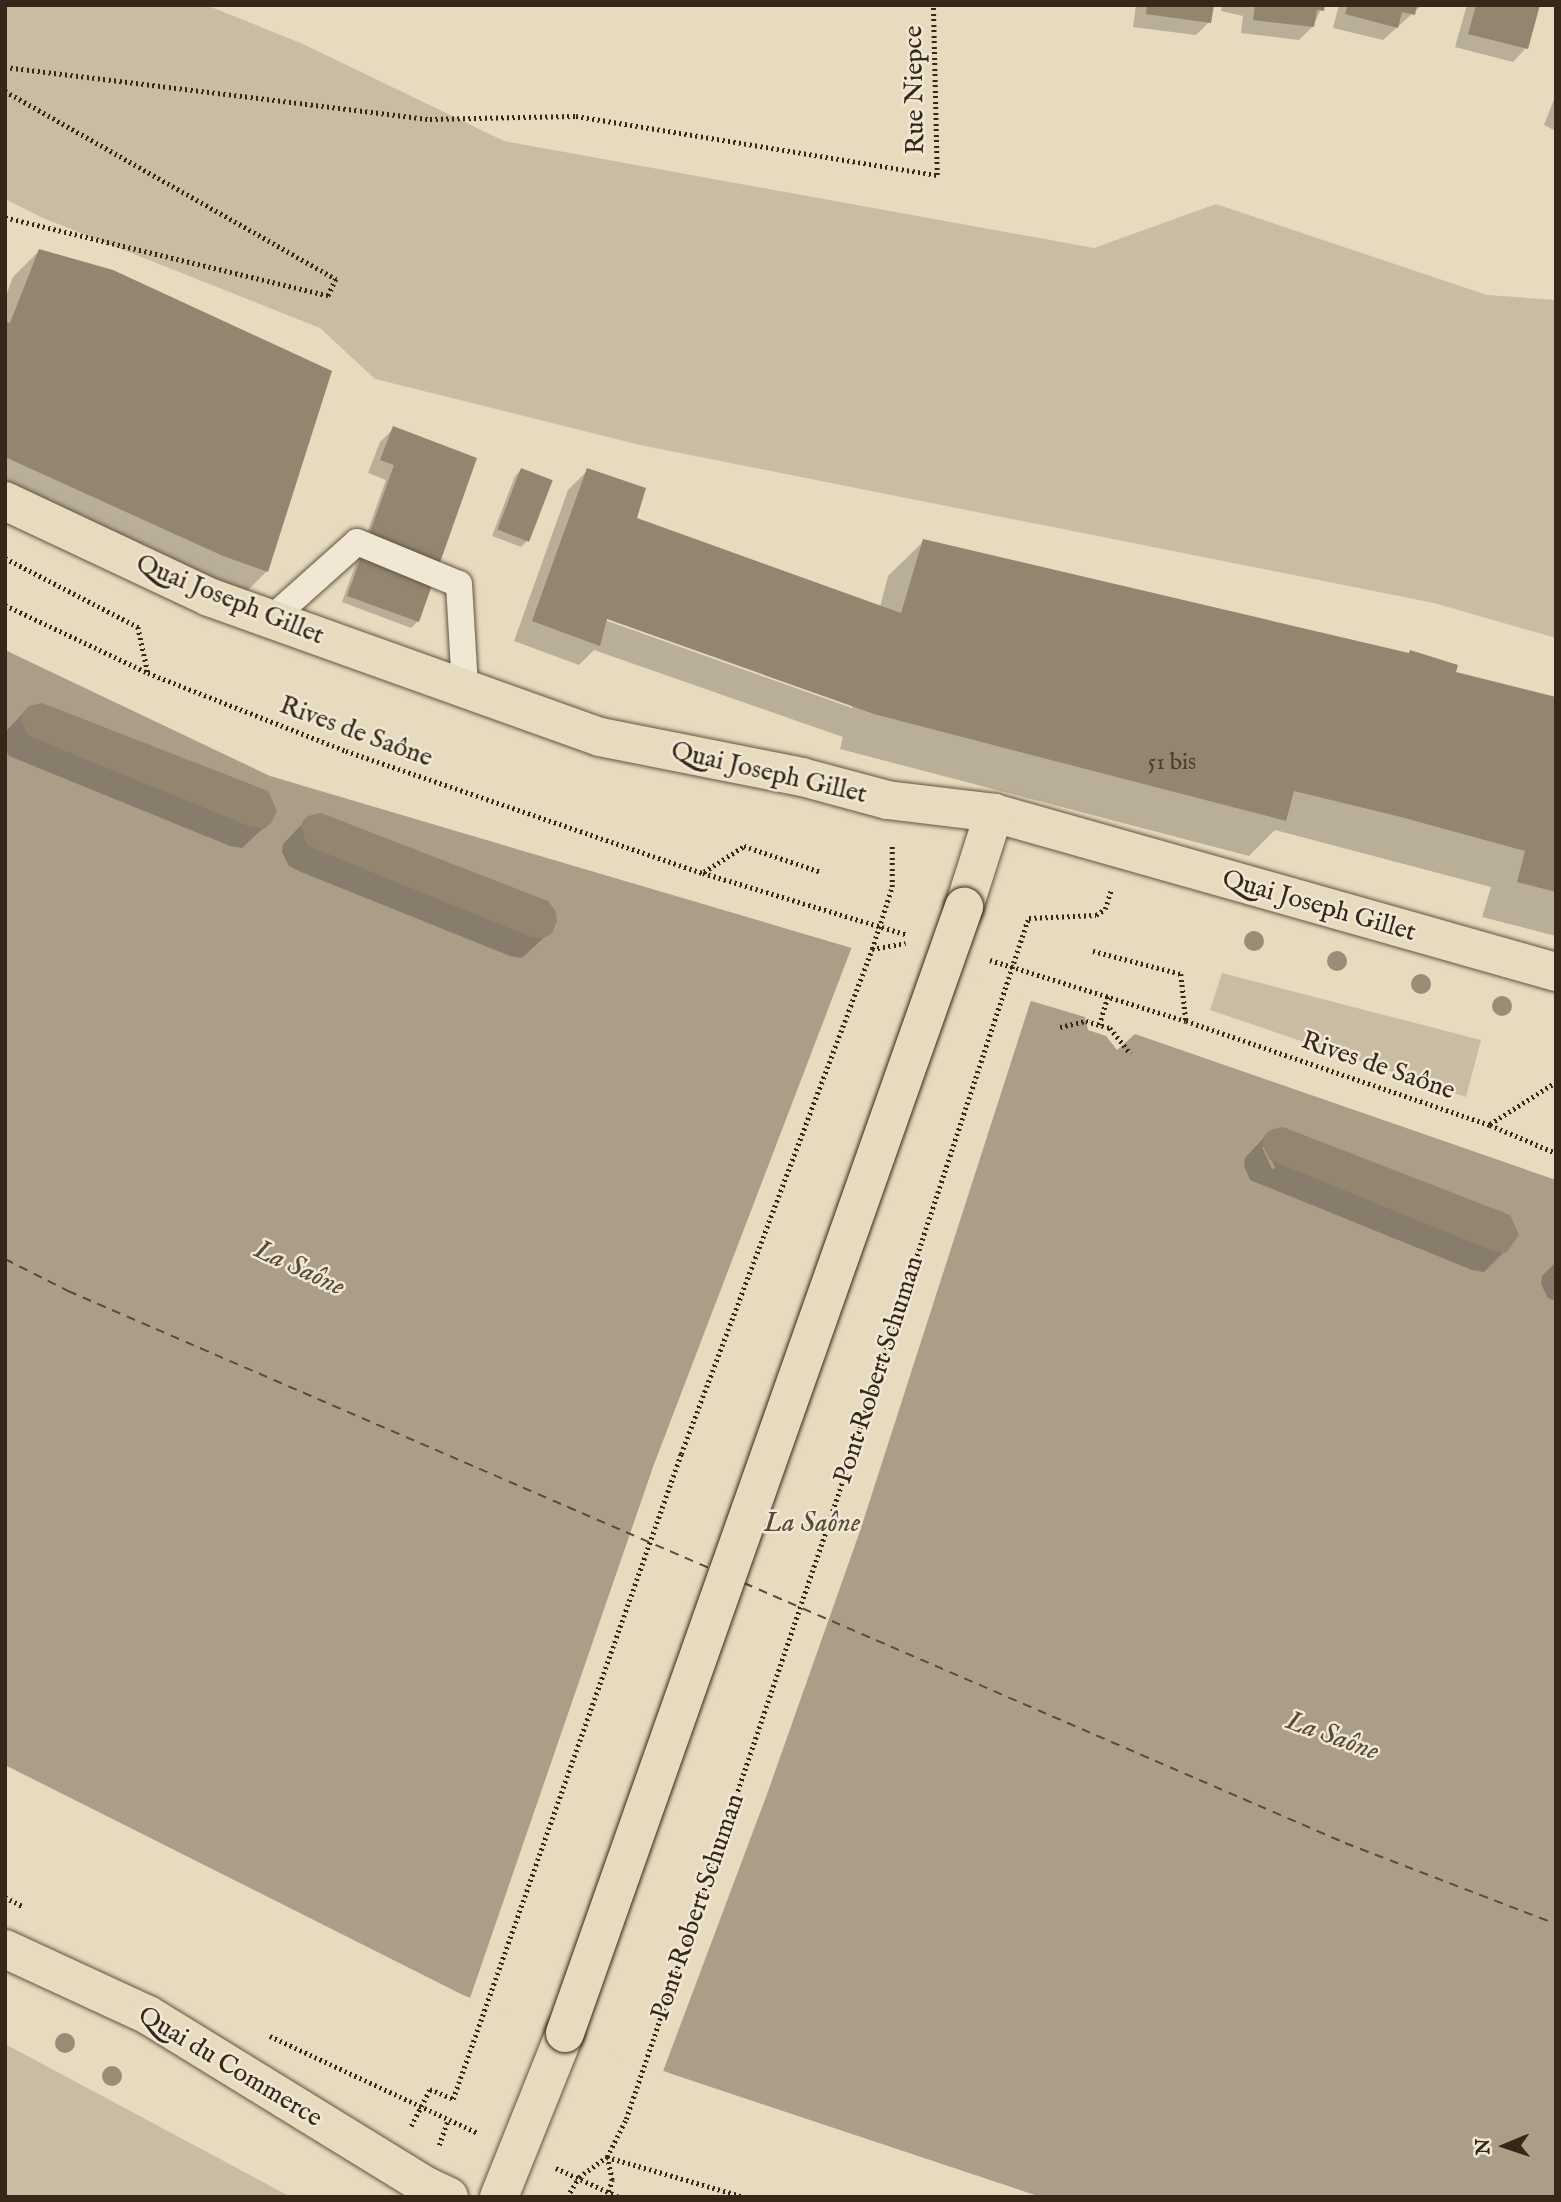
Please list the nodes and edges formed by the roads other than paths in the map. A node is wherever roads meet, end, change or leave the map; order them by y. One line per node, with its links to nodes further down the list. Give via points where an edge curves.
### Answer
1 (5, 501): 2 (main road, Quai Joseph Gillet, via 209,597)
2 (271, 619): 3 (main road, Quai Joseph Gillet); 3 (lane, via 357,542 459,584)
3 (466, 688): 4 (main road, Quai Joseph Gillet, via 600,737 887,800)
4 (993, 813): 5 (main road, Quai Joseph Gillet); 8 (main road, bridge, via 964,907 565,2033)
5 (1556, 972)
6 (5, 1949): 7 (main road, Quai du Commerce, via 148,2015)
7 (449, 2197)
8 (499, 2197)

